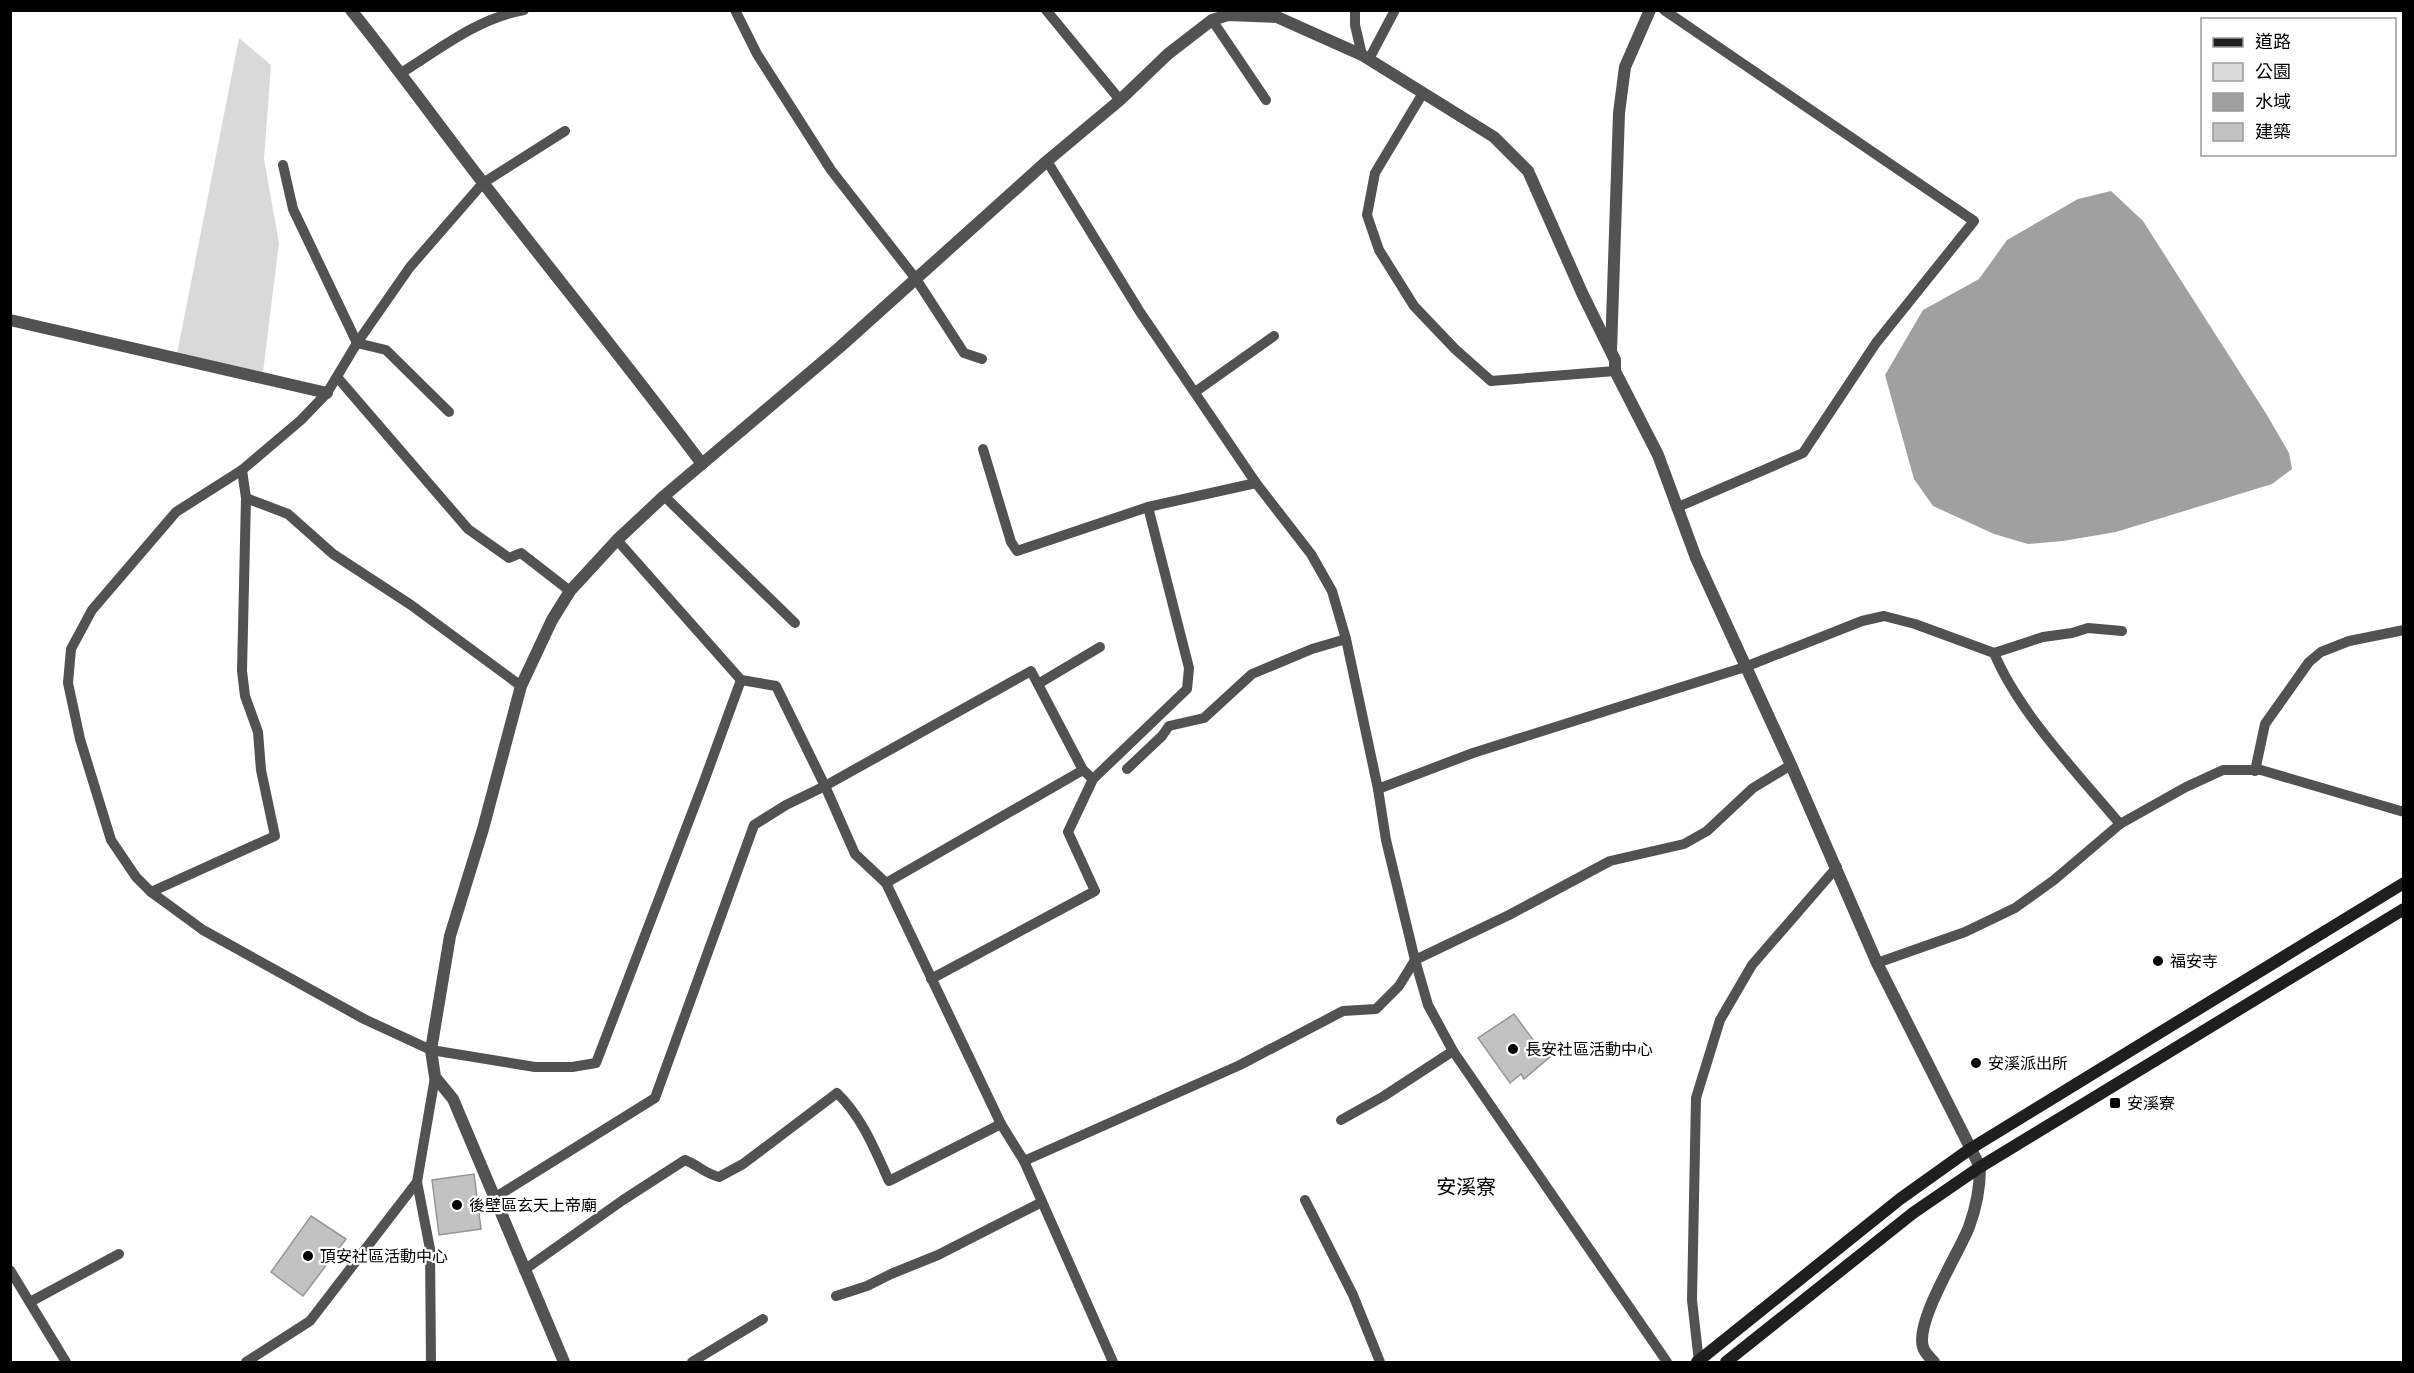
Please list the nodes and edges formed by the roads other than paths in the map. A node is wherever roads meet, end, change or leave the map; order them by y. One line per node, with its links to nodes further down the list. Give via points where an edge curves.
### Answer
1 (351, 10): 11 (street)
2 (524, 10): 11 (lane, via 470,30)
3 (735, 10): 19 (lane, via 757,54 831,170)
4 (1046, 10): 13 (lane)
5 (1355, 10): 10 (lane, via 1355,25)
6 (1395, 10): 10 (lane)
7 (1650, 10): 23 (street, via 1625,67 1619,113)
8 (1664, 10): 37 (lane, via 1974,221 1876,343 1803,453)
9 (1212, 20): 10 (street, via 1228,15 1277,17); 13 (street, via 1168,54); 14 (lane)
10 (1365, 57): 12 (street)
11 (401, 73): 18 (street)
12 (1423, 93): 23 (street, via 1494,137 1528,171); 25 (lane, via 1375,173 1367,215 1379,250 1414,306 1491,381)
13 (1120, 100): 16 (street)
14 (1266, 100)
15 (565, 131): 18 (lane)
16 (1047, 161): 19 (street); 27 (lane, via 1140,312)
17 (283, 165): 22 (lane, via 293,209)
18 (483, 183): 22 (lane, via 411,267); 31 (street)
19 (916, 279): 24 (lane, via 964,353); 31 (street)
20 (10, 320): 28 (street)
21 (1274, 336): 27 (lane)
22 (357, 343): 26 (lane); 29 (lane, via 386,350)
23 (1611, 352): 25 (street)
24 (982, 359)
25 (1616, 371): 37 (street, via 1658,455)
26 (337, 377): 28 (lane); 39 (lane, via 468,529 509,558 521,552)
27 (1195, 392): 33 (lane)
28 (327, 393): 32 (lane)
29 (449, 412)
30 (983, 449): 36 (lane, via 1017,551)
31 (702, 464): 34 (street)
32 (242, 470): 35 (lane); 62 (lane, via 176,512 92,610 71,649 68,682 80,739 111,840)
33 (1256, 483): 36 (lane); 43 (lane, via 1311,554 1332,591)
34 (664, 496): 38 (street); 40 (lane)
35 (246, 498): 49 (lane, via 288,514 333,554 411,605); 62 (lane, via 242,671 245,696 258,732 261,770 275,836)
36 (1148, 507): 54 (lane, via 1189,668 1187,689)
37 (1678, 507): 46 (street, via 1696,558)
38 (617, 540): 39 (street); 47 (lane)
39 (570, 591): 49 (street)
40 (795, 623)
41 (2403, 630): 53 (lane, via 2349,641 2321,652 2309,662 2265,724)
42 (2121, 631): 45 (lane, via 2088,628)
43 (1346, 639): 51 (lane, via 1252,674 1204,718 1169,726); 56 (lane)
44 (1100, 647): 48 (lane)
45 (1994, 653): 46 (lane, via 1884,616 1819,636); 58 (lane, via 2003,674 2050,741)
46 (1745, 667): 50 (street); 56 (lane, via 1473,753)
47 (741, 680): 55 (lane, via 776,686); 67 (lane, via 596,1063 536,1067)
48 (1038, 684): 52 (lane); 55 (lane, via 1031,671)
49 (521, 686): 67 (street, via 450,936)
50 (1791, 765): 59 (street); 64 (lane, via 1753,788 1707,831 1684,844 1610,861)
51 (1127, 769)
52 (1083, 770): 54 (lane); 60 (lane)
53 (2255, 771): 57 (lane); 58 (lane, via 2223,770)
54 (1094, 779): 66 (lane, via 1068,832 1095,891)
55 (825, 786): 60 (lane, via 855,854); 76 (lane, via 754,825 655,1098)
56 (1378, 789): 64 (lane)
57 (2403, 812)
58 (2120, 824): 65 (lane, via 2015,908 1965,932)
59 (1837, 867): 65 (street); 93 (lane, via 1752,965 1720,1020 1696,1098 1692,1300)
60 (886, 883): 66 (lane)
61 (2403, 883): 72 (main road)
62 (151, 892): 67 (lane, via 203,930 364,1019)
63 (2403, 909): 74 (main road)
64 (1415, 960): 68 (lane, via 1428,1005); 73 (lane, via 1399,986 1376,1009 1343,1011 1240,1065)
65 (1877, 963): 72 (street)
66 (931, 979): 71 (lane)
67 (431, 1050): 69 (street)
68 (1454, 1051): 70 (lane); 92 (lane)
69 (435, 1077): 75 (lane); 76 (street, via 453,1099)
70 (1341, 1120)
71 (1001, 1124): 73 (lane); 81 (lane, via 889,1182 863,1127 837,1093 743,1164 719,1177 704,1173 685,1160)
72 (1970, 1149): 74 (street); 93 (main road, via 1900,1199)
73 (1024, 1161): 78 (lane)
74 (1980, 1167): 94 (main road, via 1912,1213); 95 (street, via 1980,1184 1969,1227 1923,1329 1923,1348)
75 (417, 1182): 86 (lane, via 310,1321); 87 (lane, via 430,1250)
76 (494, 1198): 81 (street)
77 (1305, 1200): 91 (lane, via 1353,1295)
78 (1042, 1202): 82 (lane, via 938,1255); 90 (lane)
79 (119, 1254): 83 (lane)
80 (10, 1270): 83 (lane)
81 (524, 1270): 88 (street)
82 (836, 1296)
83 (30, 1302): 85 (lane)
84 (763, 1319): 89 (lane)
85 (66, 1362)
86 (246, 1362)
87 (431, 1362)
88 (564, 1362)
89 (692, 1362)
90 (1113, 1362)
91 (1380, 1362)
92 (1667, 1362)
93 (1698, 1362)
94 (1726, 1362)
95 (1934, 1362)

